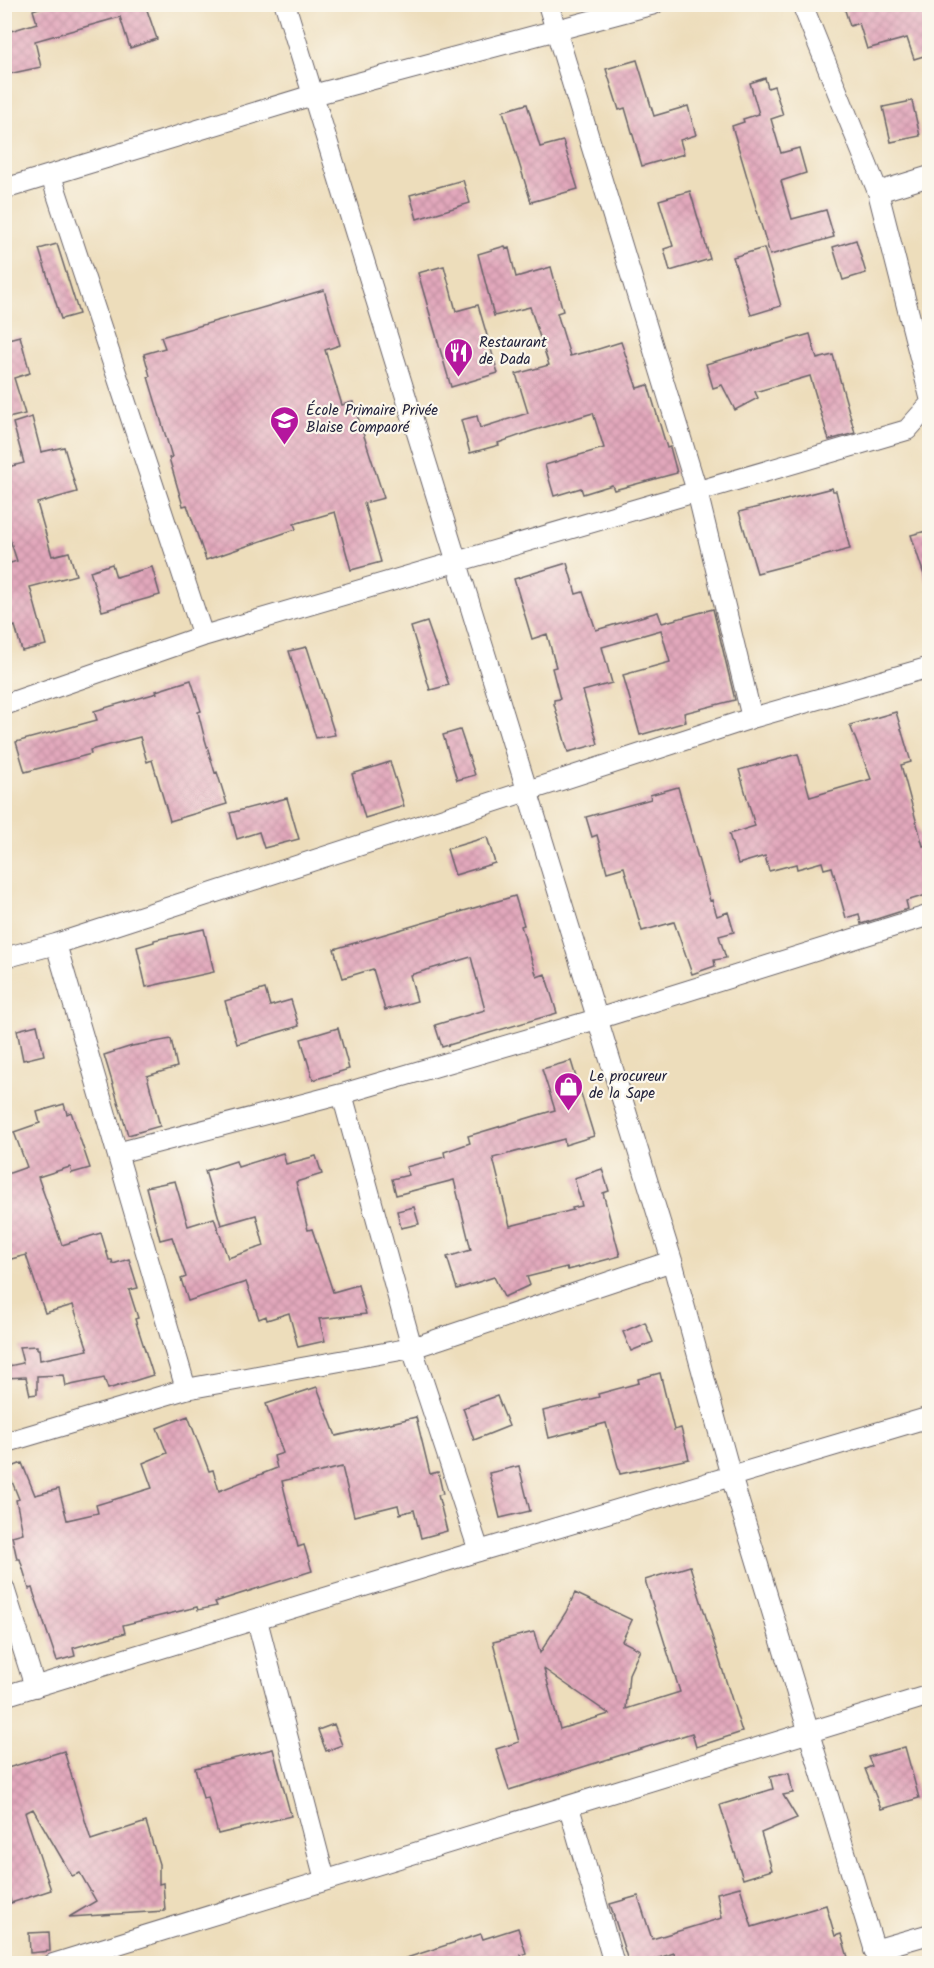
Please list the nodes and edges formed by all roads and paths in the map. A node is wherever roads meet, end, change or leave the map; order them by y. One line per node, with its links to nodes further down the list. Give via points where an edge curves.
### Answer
1 (285, 4): 6 (street)
2 (548, 4): 5 (street)
3 (654, 4): 5 (street)
4 (802, 4): 10 (street)
5 (555, 30): 6 (street); 13 (street)
6 (313, 95): 7 (street); 14 (street)
7 (51, 176): 9 (street); 15 (street)
8 (930, 176): 10 (street)
9 (4, 189)
10 (878, 192): 11 (street)
11 (930, 397)
12 (930, 404): 13 (street, via 907,430)
13 (697, 491): 14 (street); 18 (street)
14 (457, 562): 15 (street); 19 (street)
15 (203, 636): 17 (street)
16 (930, 667): 18 (street)
17 (4, 705)
18 (752, 718): 19 (street)
19 (527, 791): 21 (street); 23 (street)
20 (930, 915): 23 (street)
21 (56, 944): 22 (street); 25 (street)
22 (4, 958)
23 (597, 1019): 24 (street); 26 (street)
24 (342, 1094): 25 (street); 27 (street)
25 (117, 1153): 28 (street)
26 (672, 1261): 27 (street); 31 (street)
27 (412, 1348): 28 (street); 32 (street)
28 (186, 1389): 30 (street)
29 (930, 1417): 31 (street)
30 (4, 1443)
31 (731, 1476): 32 (street); 38 (street)
32 (479, 1551): 34 (street)
33 (4, 1588): 35 (street)
34 (257, 1620): 35 (street); 40 (street)
35 (35, 1687): 37 (street)
36 (930, 1695): 38 (street)
37 (4, 1696)
38 (808, 1731): 39 (street); 42 (street)
39 (569, 1807): 40 (street); 44 (street)
40 (325, 1880): 43 (street)
41 (930, 1934): 42 (street)
42 (877, 1957)
43 (53, 1964)
44 (614, 1964)

